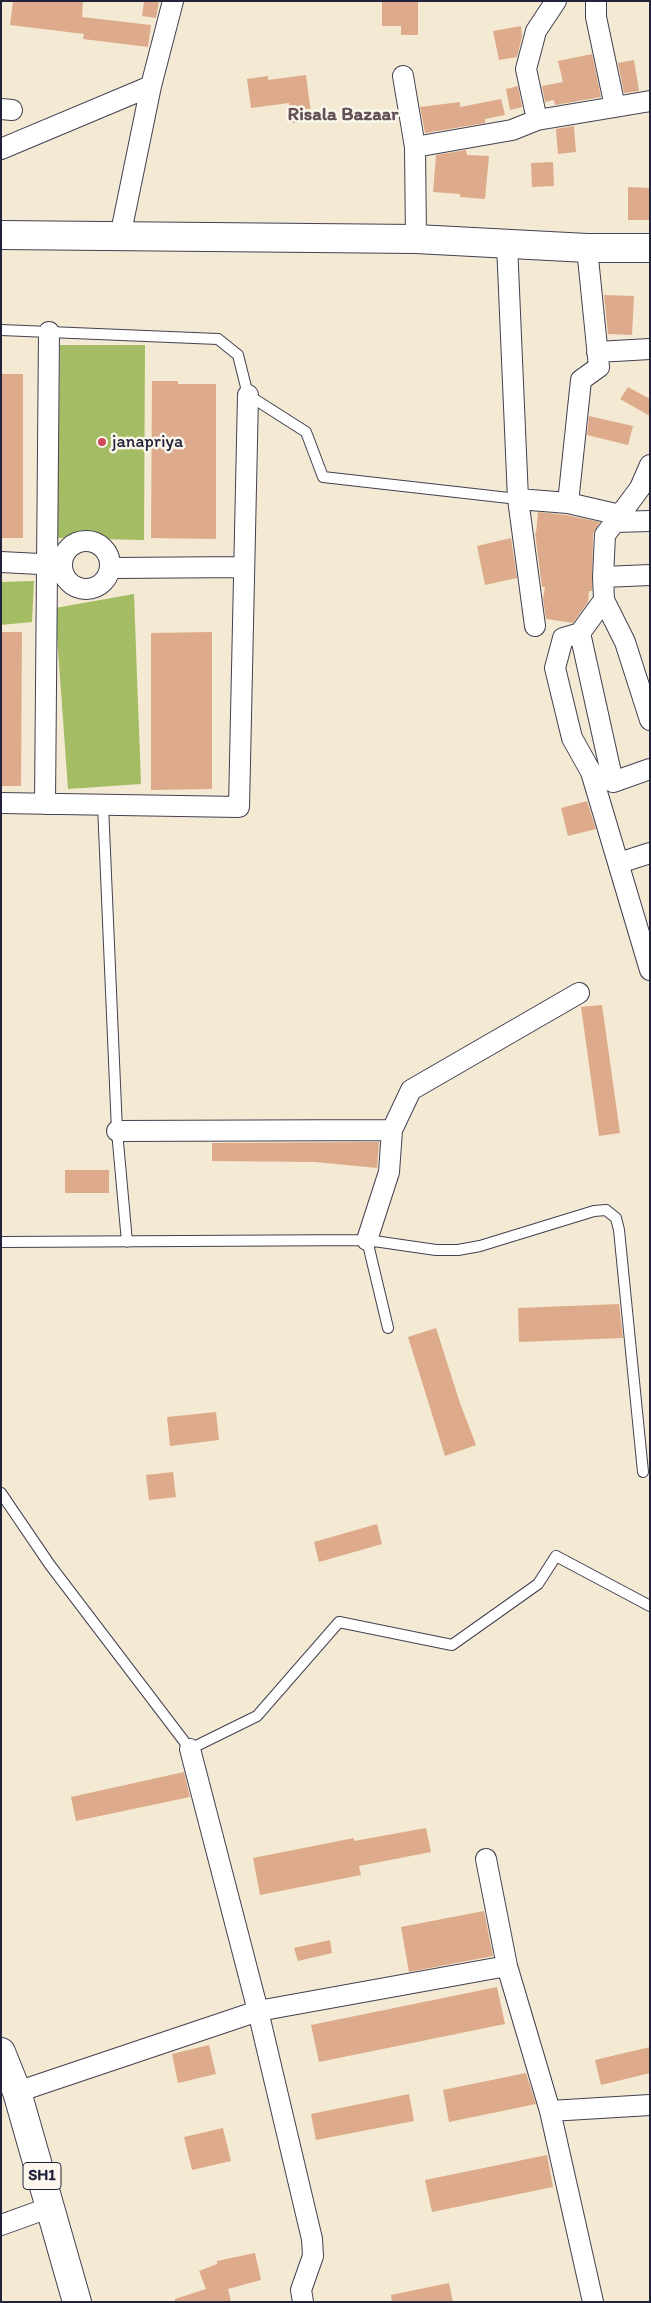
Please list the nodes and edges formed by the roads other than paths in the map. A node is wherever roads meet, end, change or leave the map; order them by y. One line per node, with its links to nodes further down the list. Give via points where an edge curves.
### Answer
1 (173, 1): 5 (street)
2 (556, 1): 8 (street, via 536,31 526,69)
3 (596, 1): 7 (street, via 596,17)
4 (403, 76): 9 (street)
5 (151, 86): 10 (street); 12 (street)
6 (650, 101): 7 (street)
7 (615, 108): 8 (street)
8 (537, 120): 9 (street, via 512,130)
9 (415, 147): 13 (street)
10 (1, 149)
11 (1, 235): 12 (main road)
12 (120, 237): 13 (main road)
13 (416, 239): 14 (main road)
14 (508, 244): 15 (main road); 23 (street)
15 (587, 248): 16 (main road); 20 (street)
16 (650, 248)
17 (1, 330): 18 (lane)
18 (49, 332): 21 (lane, via 218,339 238,355); 28 (street)
19 (650, 349): 20 (street)
20 (597, 352): 24 (street, via 598,367 581,380)
21 (248, 395): 23 (lane, via 306,432 323,477); 29 (street)
22 (650, 464): 25 (street, via 640,488)
23 (518, 499): 24 (street); 34 (street)
24 (568, 503): 25 (street)
25 (617, 519): 26 (street); 32 (street, via 605,534)
26 (650, 521)
27 (1, 562): 28 (street)
28 (54, 565): 30 (street, via 68,583 85,591 103,585); 30 (street, via 69,547 88,540 106,549); 39 (street)
29 (244, 566): 30 (street); 40 (street, via 239,807)
30 (112, 568)
31 (650, 575): 32 (street)
32 (603, 577): 33 (street)
33 (604, 600): 35 (street); 36 (street, via 624,642)
34 (535, 626)
35 (580, 633): 37 (street, via 613,782); 42 (street, via 563,638 555,668 572,738 591,772)
36 (650, 720)
37 (650, 769)
38 (1, 803): 39 (street)
39 (45, 804): 40 (street)
40 (103, 804): 46 (lane)
41 (650, 853): 42 (street)
42 (619, 863): 43 (street)
43 (650, 970)
44 (579, 993): 45 (street, via 411,1090)
45 (392, 1130): 46 (street); 47 (street, via 389,1172)
46 (117, 1131): 49 (lane)
47 (367, 1240): 49 (lane); 50 (lane); 51 (lane, via 458,1250 594,1210 606,1210 616,1218)
48 (1, 1242): 49 (lane)
49 (127, 1242)
50 (388, 1328)
51 (643, 1472)
52 (1, 1493): 54 (lane, via 50,1565)
53 (650, 1606): 54 (lane, via 556,1556 538,1584 452,1645 339,1622 257,1716)
54 (190, 1749): 57 (street)
55 (486, 1859): 56 (street)
56 (508, 1966): 57 (street); 61 (street)
57 (258, 2011): 59 (street); 65 (street, via 312,2239 313,2256 301,2290)
58 (1, 2052): 59 (main road, SH1)
59 (17, 2092): 62 (main road, SH1)
60 (650, 2105): 61 (street)
61 (550, 2111): 66 (street)
62 (51, 2207): 63 (street); 64 (main road, SH1)
63 (1, 2225)
64 (77, 2302)
65 (302, 2302)
66 (593, 2302)

